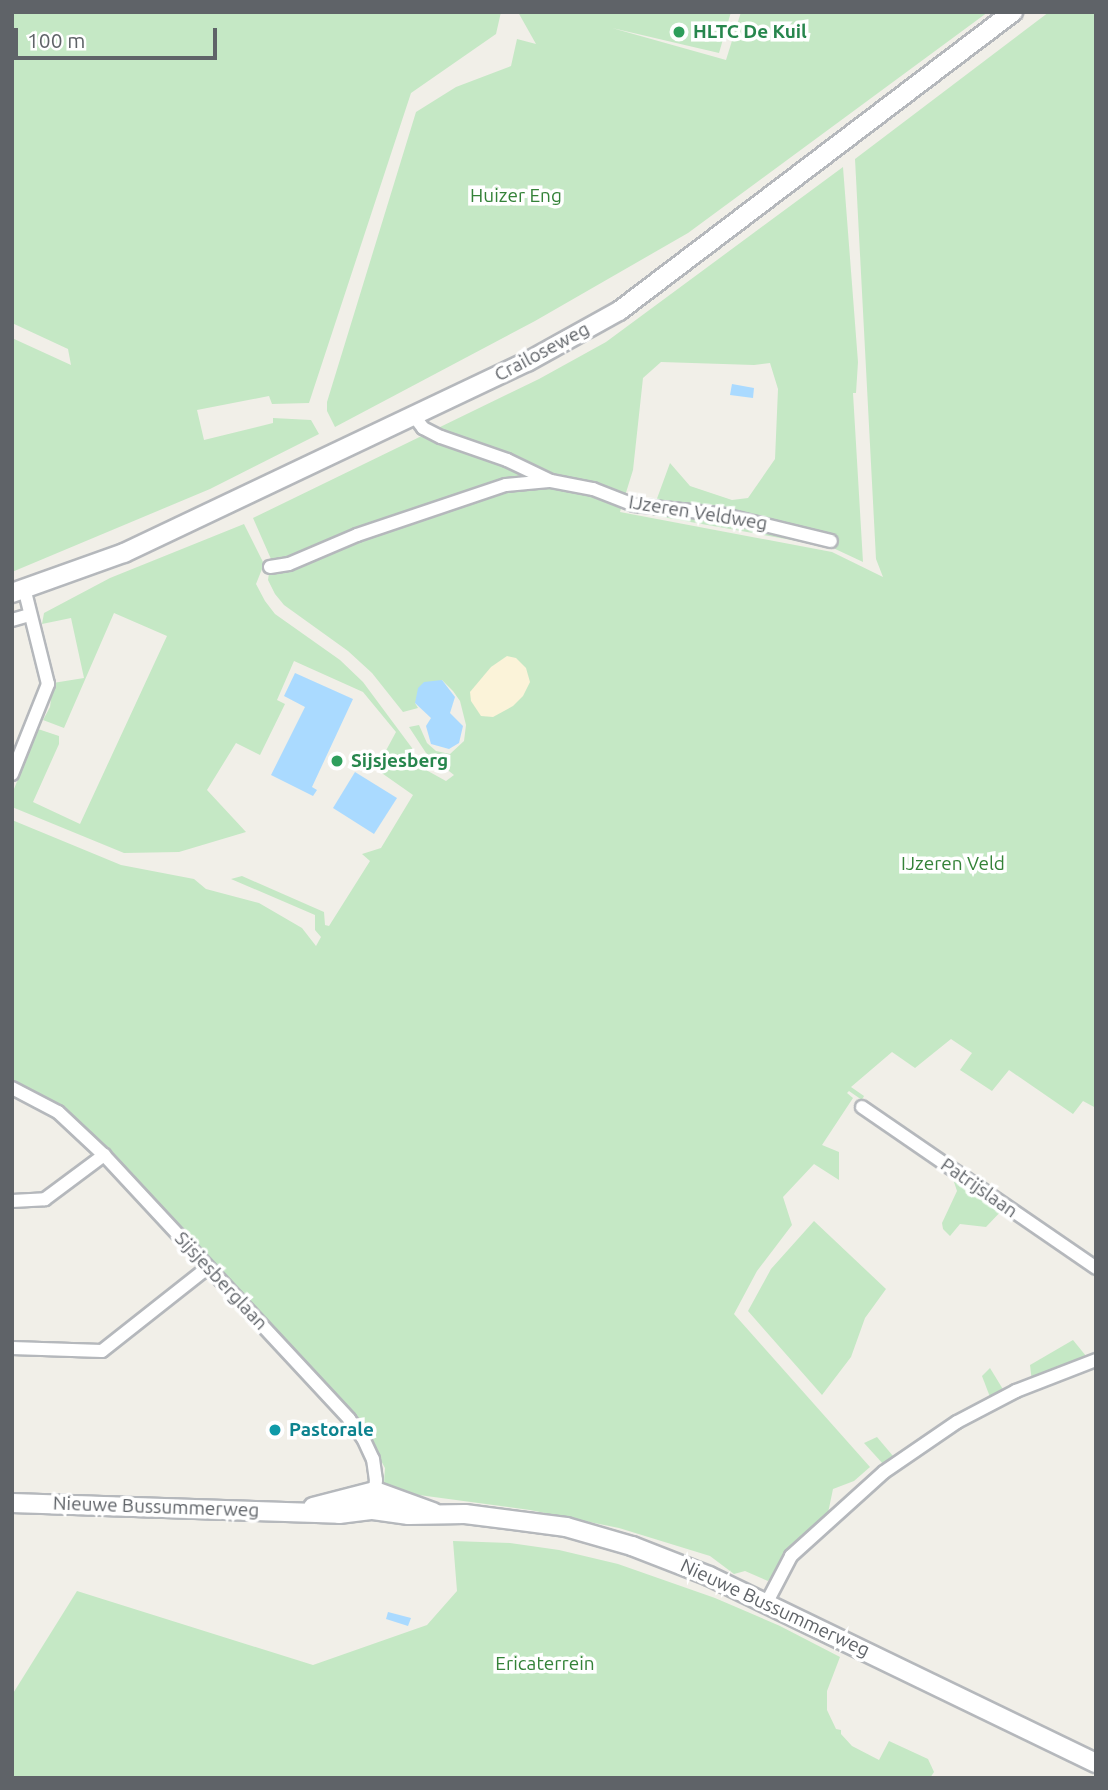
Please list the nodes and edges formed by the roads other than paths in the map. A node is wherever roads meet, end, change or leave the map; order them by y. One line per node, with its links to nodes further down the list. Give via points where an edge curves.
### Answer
1 (1013, 12): 2 (main road, Crailoseweg, via 619,311)
2 (414, 416): 3 (street, IJzeren Veldweg, via 423,428 441,438 507,460); 6 (main road, Crailoseweg, via 124,553)
3 (551, 481): 4 (street, IJzeren Veldweg, via 593,489 634,505 720,514); 5 (street, via 506,485)
4 (831, 541)
5 (270, 567)
6 (18, 590): 7 (street)
7 (29, 615): 8 (street); 9 (street, via 48,684)
8 (12, 620)
9 (12, 774)
10 (12, 1088): 12 (street, Sijsjesberglaan, via 58,1112)
11 (862, 1107): 15 (street, Patrijslaan)
12 (104, 1155): 13 (street, via 45,1199); 14 (street, Sijsjesberglaan)
13 (12, 1201)
14 (207, 1268): 16 (street, via 102,1352); 18 (street, Sijsjesberglaan, via 349,1419 373,1459)
15 (1096, 1268)
16 (12, 1348)
17 (1096, 1360): 23 (street, via 1016,1391 957,1422 884,1472 791,1556)
18 (375, 1491): 20 (main road, Nieuwe Bussummerweg); 21 (street, Sijsjesberglaan); 22 (main road, Nieuwe Bussummerweg)
19 (12, 1503): 20 (main road, Nieuwe Bussummerweg, via 190,1514)
20 (299, 1510): 21 (main road, Nieuwe Bussummerweg, via 340,1514)
21 (373, 1510): 22 (main road, Nieuwe Bussummerweg)
22 (436, 1513): 23 (main road, Nieuwe Bussummerweg, via 512,1519 579,1531 632,1546)
23 (768, 1602): 24 (main road, Nieuwe Bussummerweg)
24 (1096, 1763)

